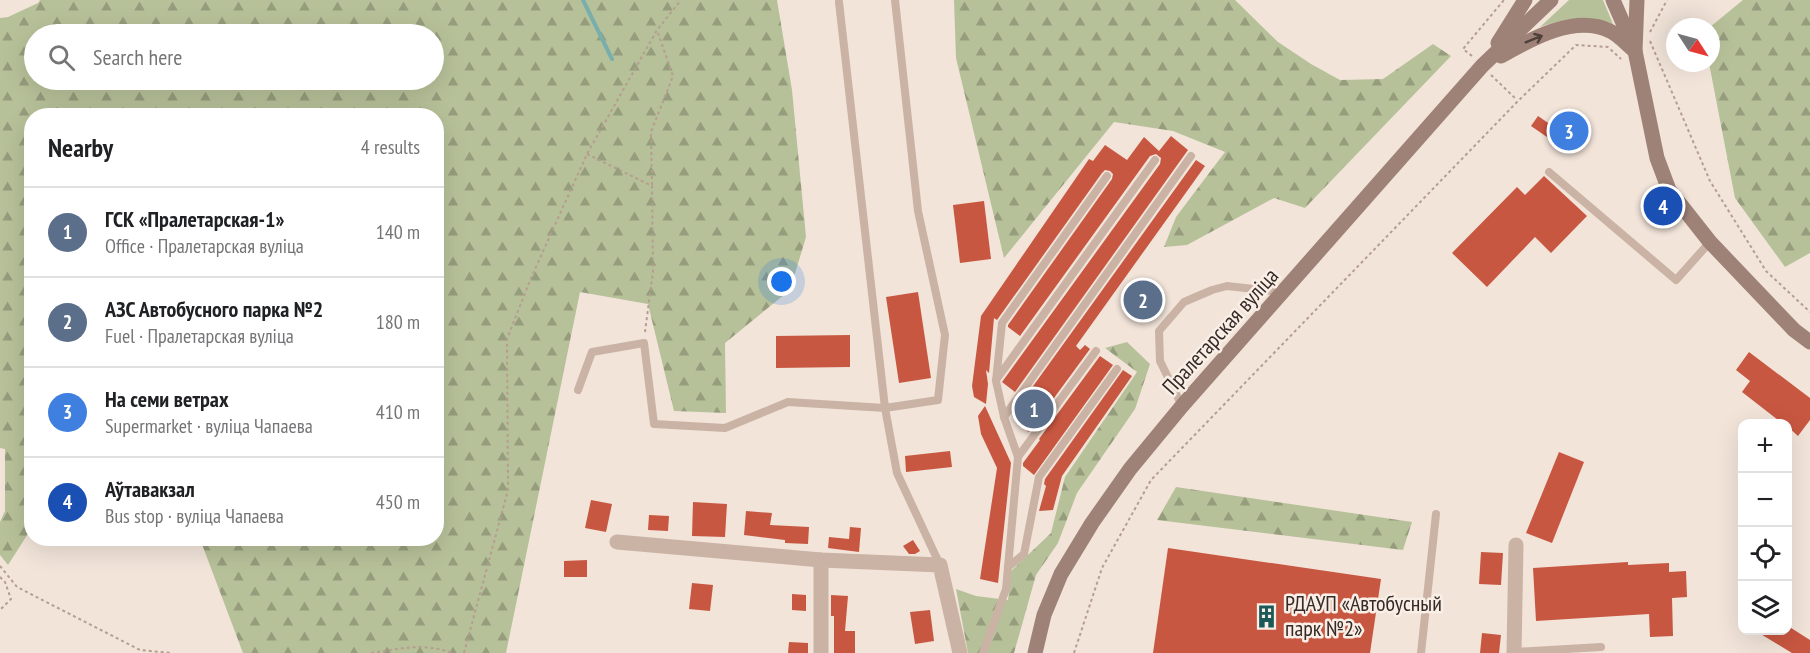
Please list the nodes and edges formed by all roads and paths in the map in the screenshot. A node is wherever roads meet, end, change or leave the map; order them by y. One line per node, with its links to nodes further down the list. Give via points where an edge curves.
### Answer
1 (681, 0): 10 (path)
2 (895, 0): 30 (lane, via 918,211 945,335 938,400)
3 (1525, 0): 13 (main road, Пралетарская вуліца)
4 (1551, 0): 13 (main road, Пралетарская вуліца)
5 (1613, 0): 12 (main road)
6 (1637, 0): 12 (main road)
7 (1667, 0): 11 (path)
8 (839, 2): 30 (lane)
9 (1648, 24): 11 (path)
10 (657, 30): 14 (path); 19 (path, via 672,76 651,132)
11 (1648, 36): 12 (path, via 1645,45); 22 (path, via 1710,181 1766,271)
12 (1635, 51): 13 (main road, one-way to 12, via 1529,40 1576,26 1611,31); 20 (main road, via 1657,158 1669,190); 51 (path, via 1620,60 1608,47 1576,45 1151,480 1102,568)
13 (1482, 66): 21 (main road, Пралетарская вуліца)
14 (587, 154): 19 (path); 46 (path, via 507,339 508,490)
15 (1191, 156): 31 (lane)
16 (1155, 160): 27 (lane)
17 (1549, 172): 20 (lane, via 1676,280)
18 (1107, 176): 27 (lane, via 1002,323)
19 (652, 186): 24 (path, via 652,272)
20 (1710, 242): 23 (main road)
21 (1284, 292): 29 (main road, Пралетарская вуліца); 29 (lane, via 1227,286 1184,302 1159,331 1160,361)
22 (1810, 312)
23 (1810, 342)
24 (644, 344): 28 (lane, via 592,352); 30 (lane, via 654,424 725,428 788,402)
25 (1096, 351): 32 (lane)
26 (1117, 369): 39 (lane, via 1039,477 1024,554)
27 (996, 381): 31 (lane)
28 (578, 390)
29 (1182, 406): 50 (main road, Пралетарская вуліца, via 1130,469 1061,574 1044,615)
30 (885, 408): 37 (lane, via 897,473)
31 (1004, 417): 32 (lane)
32 (1018, 457): 39 (lane)
33 (1436, 514): 52 (lane)
34 (617, 542): 36 (street)
35 (1516, 545): 53 (street)
36 (821, 560): 37 (street); 47 (street)
37 (940, 565): 48 (street)
38 (0, 566): 43 (path, via 17,586 140,650)
39 (1008, 567): 49 (lane, via 1006,590)
40 (0, 577): 41 (path, via 6,582 11,599)
41 (0, 610)
42 (1601, 647): 53 (lane)
43 (171, 653)
44 (370, 653): 45 (path, via 419,646)
45 (452, 653)
46 (464, 653)
47 (820, 653)
48 (960, 653)
49 (983, 653)
50 (1035, 653)
51 (1074, 653)
52 (1421, 653)
53 (1514, 653)

